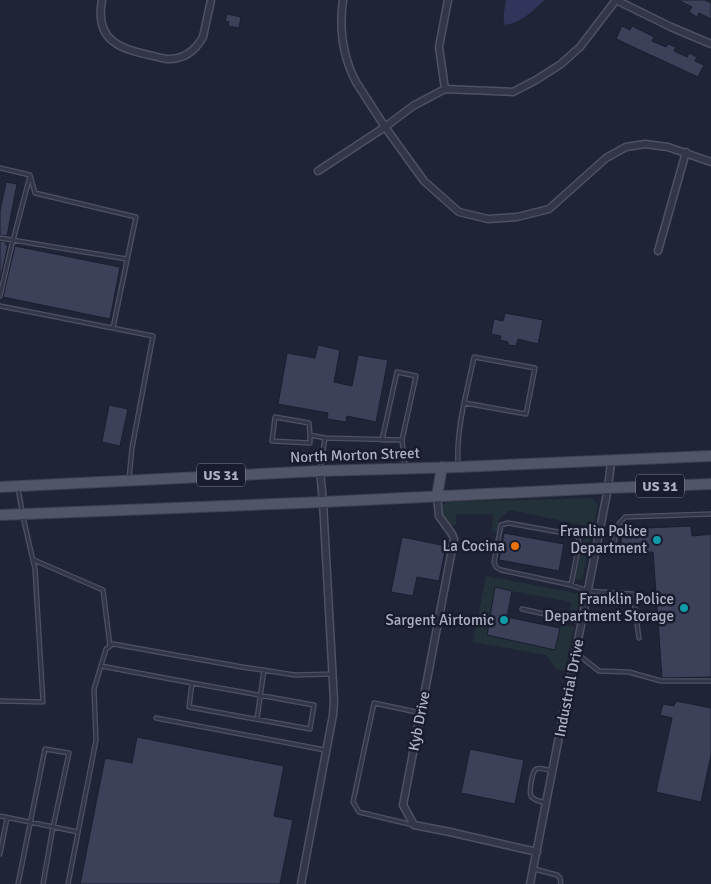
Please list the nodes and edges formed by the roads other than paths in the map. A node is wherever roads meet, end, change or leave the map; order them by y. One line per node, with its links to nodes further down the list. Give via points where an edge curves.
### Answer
1 (102, 0): 2 (street, via 100,17 111,41 126,49 172,59 191,52 200,42)
2 (211, 0)
3 (343, 0): 8 (street, via 343,42 352,74)
4 (448, 0): 7 (street, via 439,47)
5 (616, 0): 6 (street); 7 (street, via 580,47 561,64 513,92)
6 (711, 44)
7 (445, 89): 8 (street, via 413,106)
8 (385, 127): 9 (street, via 424,181 459,212 488,219 517,217 549,209 606,158 626,147 645,144); 12 (street)
9 (686, 152): 10 (street); 16 (street)
10 (711, 162)
11 (0, 168): 13 (lane)
12 (318, 171)
13 (30, 175): 15 (lane); 17 (lane, via 35,193 136,217)
14 (0, 238): 15 (lane)
15 (13, 240): 17 (lane); 18 (lane)
16 (658, 251)
17 (127, 259): 20 (lane)
18 (0, 296)
19 (0, 306): 20 (lane)
20 (113, 328): 32 (lane, via 153,336)
21 (465, 403): 21 (lane, via 474,357 535,368 526,414); 29 (lane, via 457,446)
22 (310, 435): 22 (lane, via 309,423 275,417 272,441 310,443); 23 (lane)
23 (325, 438): 24 (lane); 31 (lane)
24 (382, 440): 25 (lane); 25 (lane, via 397,372 416,376)
25 (402, 440): 30 (lane)
26 (711, 456): 27 (main road, North Morton Street / US 31)
27 (611, 462): 29 (main road, North Morton Street / US 31); 36 (street, Industrial Drive)
28 (442, 467): 29 (main road, North Morton Street / US 31); 30 (main road, North Morton Street / US 31); 37 (main road)
29 (459, 467)
30 (405, 469): 31 (main road, North Morton Street / US 31)
31 (320, 471): 32 (main road, North Morton Street / US 31); 38 (street)
32 (129, 480): 34 (main road, North Morton Street / US 31)
33 (711, 484): 36 (main road, US 31)
34 (18, 486): 35 (main road, North Morton Street / US 31); 39 (lane)
35 (0, 487)
36 (608, 488): 37 (main road, US 31); 42 (street, Industrial Drive)
37 (437, 496): 38 (main road, US 31); 58 (street, Kyb Drive, via 439,516 454,539)
38 (323, 502): 39 (main road, US 31); 53 (street)
39 (23, 514): 41 (main road, US 31); 43 (lane)
40 (711, 514): 42 (lane, via 625,517 618,525 613,547)
41 (0, 515)
42 (597, 547): 45 (street, Industrial Drive)
43 (33, 560): 49 (lane, via 103,590); 57 (lane, via 43,702)
44 (571, 585): 44 (lane, via 496,567 494,562 502,525 508,522 575,535 579,544); 45 (lane)
45 (588, 591): 47 (street, Industrial Drive); 48 (lane, via 633,594)
46 (522, 609): 47 (lane)
47 (582, 622): 50 (street, Industrial Drive)
48 (639, 638)
49 (110, 646): 51 (lane); 52 (lane, via 130,646)
50 (576, 653): 54 (lane, via 600,671 629,672 661,682); 62 (street, Industrial Drive)
51 (101, 666): 55 (lane); 69 (lane, via 94,689 96,740)
52 (264, 670): 53 (lane, via 295,675); 56 (lane)
53 (333, 674): 61 (street, via 334,701)
54 (711, 681)
55 (192, 683): 56 (lane); 60 (lane, via 189,707)
56 (260, 695): 60 (lane); 60 (lane, via 314,705 310,729)
57 (0, 701)
58 (421, 713): 67 (street, Kyb Drive, via 403,805); 67 (lane, via 374,703 353,802 359,812)
59 (156, 718): 61 (lane)
60 (256, 719)
61 (326, 750): 76 (street)
62 (553, 771): 63 (street, Industrial Drive); 63 (lane, via 539,768 533,773 531,796)
63 (546, 803): 70 (street, Industrial Drive)
64 (0, 816): 65 (lane)
65 (7, 818): 66 (lane); 71 (lane)
66 (30, 822): 68 (lane); 68 (lane, via 44,749 69,754); 73 (lane)
67 (414, 825): 70 (street)
68 (53, 827): 69 (lane); 74 (lane)
69 (78, 832): 75 (lane)
70 (537, 852): 72 (street, Industrial Drive)
71 (0, 854)
72 (533, 869): 77 (street, Industrial Drive); 78 (lane, via 557,875)
73 (18, 884)
74 (43, 884)
75 (68, 884)
76 (301, 884)
77 (530, 884)
78 (561, 884)

